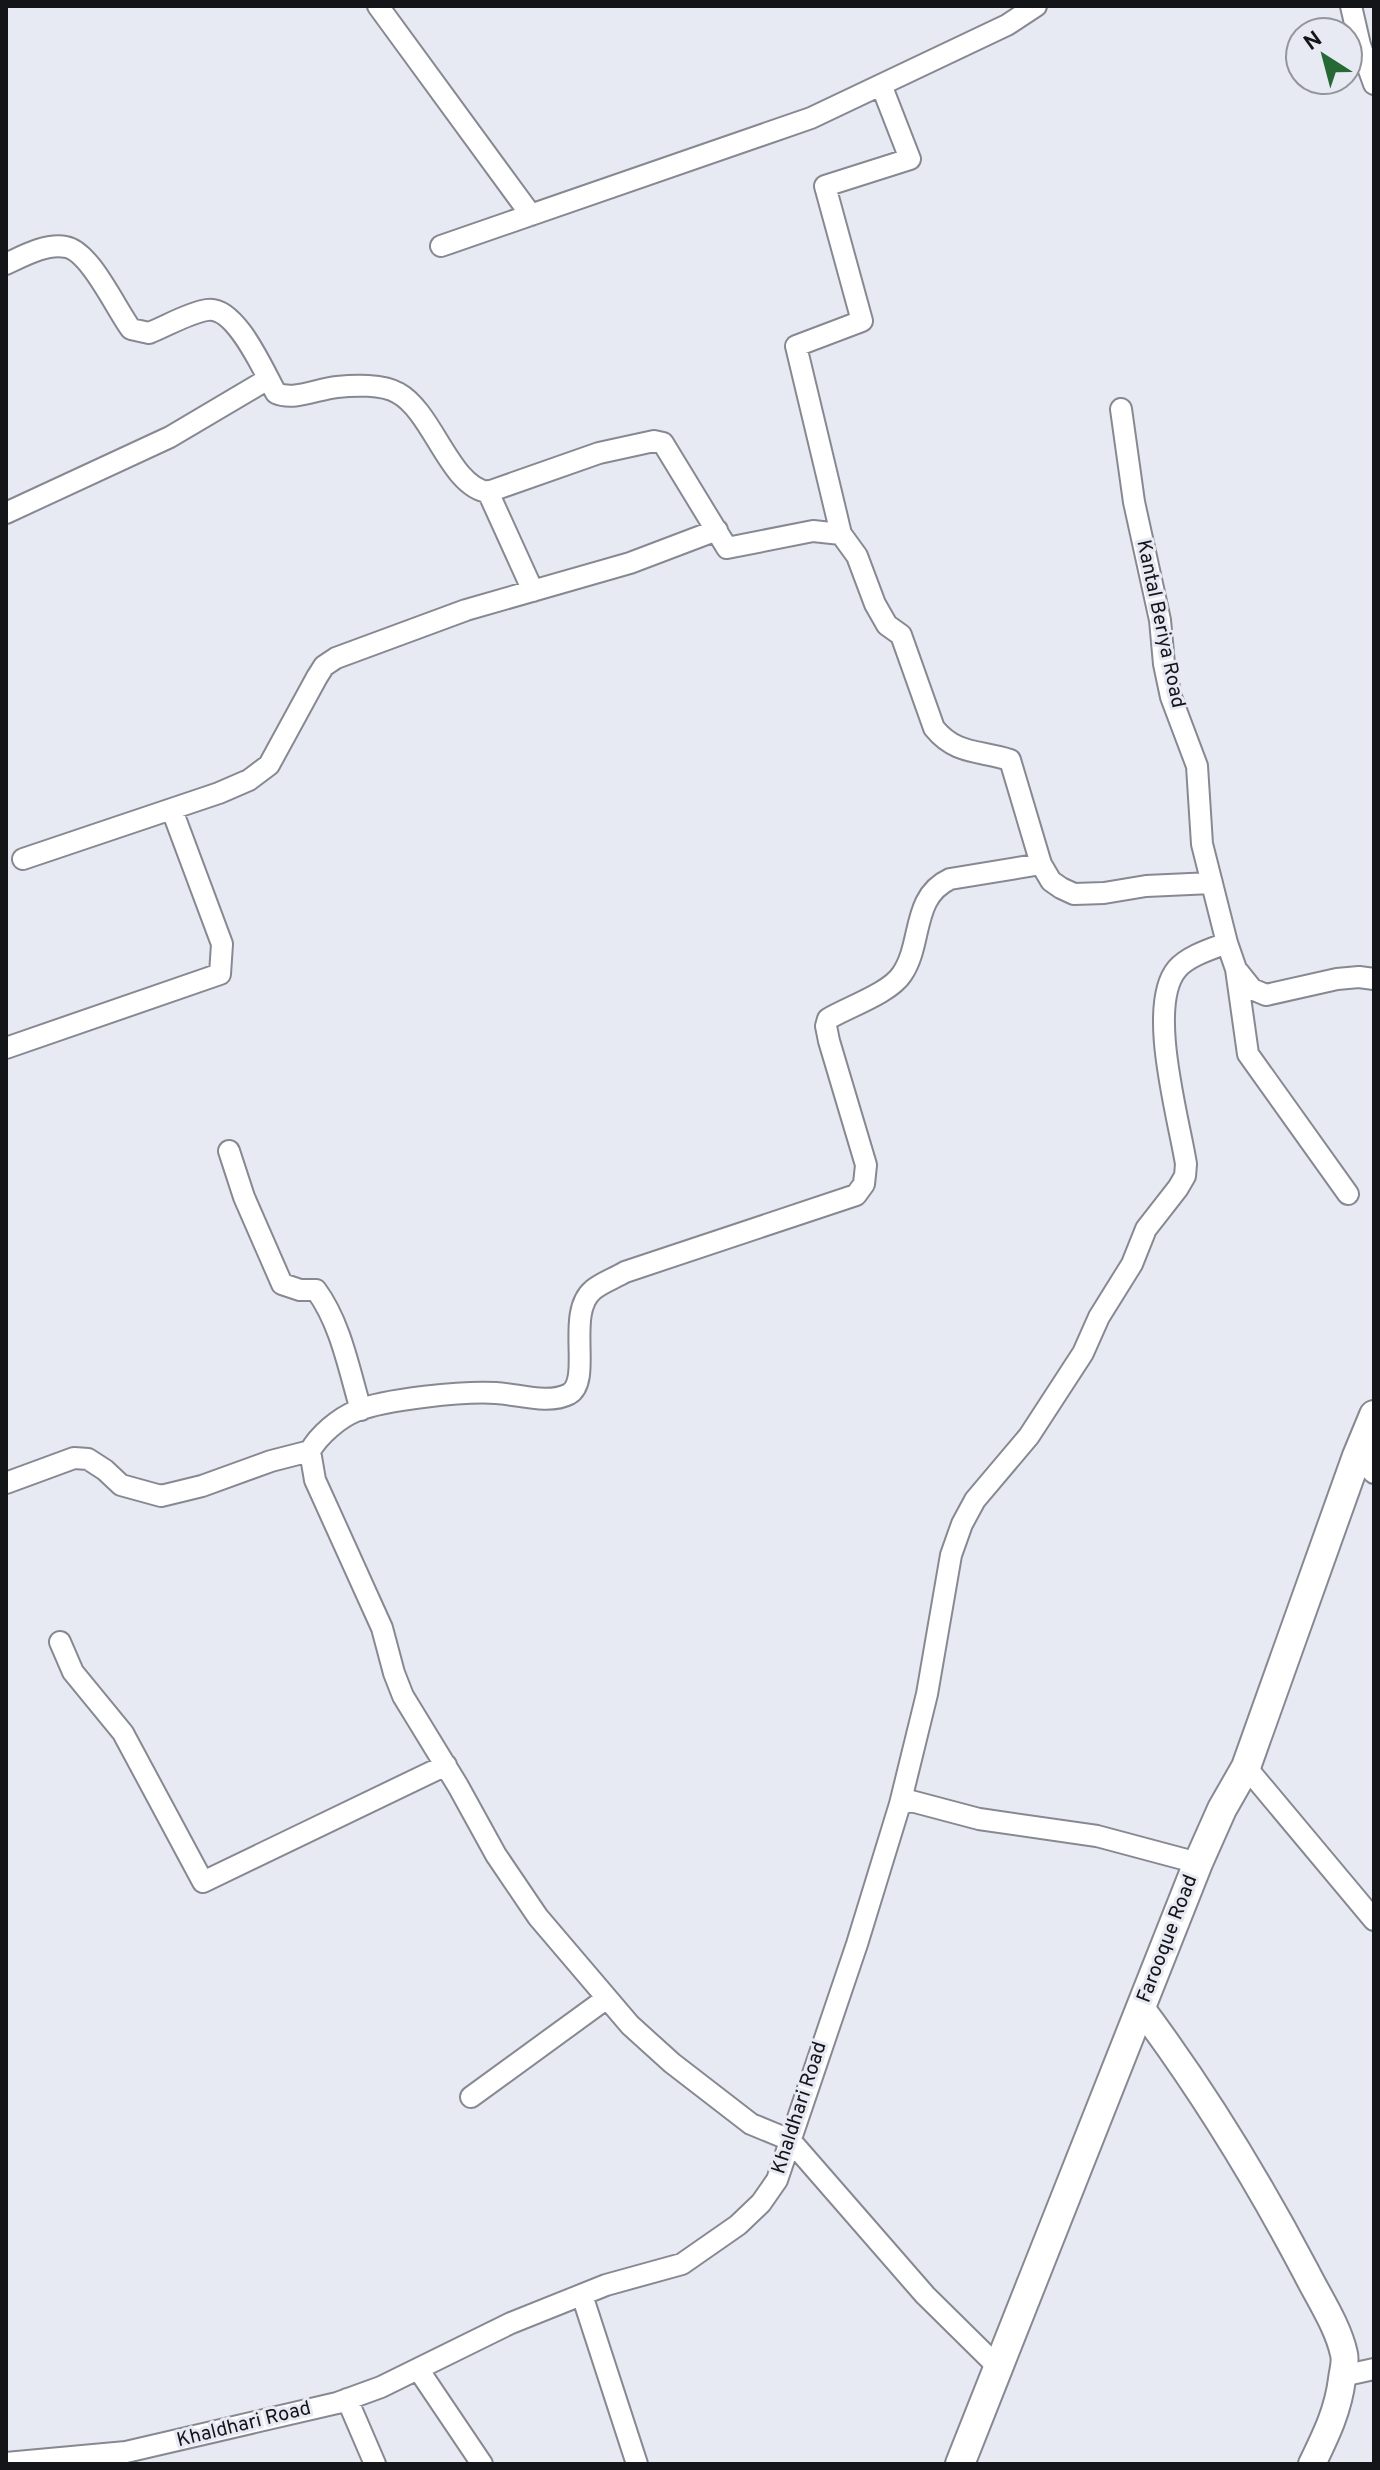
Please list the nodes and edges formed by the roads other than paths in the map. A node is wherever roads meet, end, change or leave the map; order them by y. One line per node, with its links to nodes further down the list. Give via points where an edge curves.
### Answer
1 (378, 6): 6 (street)
2 (1036, 6): 5 (street)
3 (1351, 6): 4 (street)
4 (1374, 84)
5 (882, 87): 6 (street, via 811,118); 14 (street, via 910,159 825,186 862,321 796,346)
6 (531, 215): 7 (street)
7 (441, 246)
8 (6, 264): 9 (street, via 36,251 69,247 93,269 131,329 140,332 219,310 234,322)
9 (268, 379): 11 (street, via 285,397 338,386 397,392 414,405 463,477 478,491); 12 (street, via 170,437)
10 (1121, 409): 19 (street, Kantal Beriya Road, via 1171,697 1197,766 1202,844)
11 (488, 492): 13 (street, via 599,453 654,441 663,443); 15 (street)
12 (6, 513)
13 (717, 530): 14 (street, via 727,548 813,531); 15 (street)
14 (841, 534): 18 (street, via 857,556 887,625 901,635 934,728 955,748 1010,760)
15 (533, 591): 16 (street, via 336,658 317,677 269,765 249,780)
16 (172, 810): 17 (street); 23 (street, via 222,944 220,974)
17 (23, 859)
18 (1041, 864): 19 (street, via 1051,881 1074,894); 26 (street, via 938,885 924,906 901,976 828,1019 829,1041 866,1165 864,1184 856,1195 625,1272 592,1290 579,1328 579,1382 563,1396 467,1393)
19 (1212, 883): 20 (street, Kantal Beriya Road)
20 (1227, 943): 21 (street, Kantal Beriya Road); 34 (street, Khaldhari Road, via 1178,967 1165,998 1169,1081 1185,1176 1146,1229 1132,1264 1055,1397 962,1524 951,1555 927,1694)
21 (1236, 969): 22 (street, Kantal Beriya Road, via 1252,989 1266,995 1337,979); 25 (street, via 1248,1054)
22 (1374, 979)
23 (6, 1048)
24 (229, 1151): 26 (street, via 282,1284 316,1290 325,1302)
25 (1348, 1194)
26 (361, 1410): 28 (street, via 330,1429)
27 (1374, 1415): 29 (main road, Farooque Road)
28 (310, 1451): 30 (street, via 161,1496 121,1485 88,1459 74,1458); 32 (street, via 315,1480 382,1628 403,1696)
29 (1365, 1464): 33 (main road, Farooque Road)
30 (6, 1483)
31 (60, 1642): 32 (street, via 73,1672 123,1733 203,1882)
32 (446, 1765): 37 (street, via 519,1890)
33 (1246, 1767): 35 (main road, Farooque Road); 36 (street)
34 (900, 1804): 35 (street, via 911,1801 1007,1824 1097,1836); 40 (street, Khaldhari Road)
35 (1198, 1863): 38 (main road, Farooque Road)
36 (1374, 1920)
37 (607, 1998): 39 (street); 40 (street, via 630,2025 717,2099 751,2124)
38 (1141, 2008): 42 (main road, Farooque Road); 45 (street, via 1187,2069 1279,2221 1334,2326 1345,2357)
39 (471, 2097)
40 (790, 2140): 41 (street, Khaldhari Road, via 777,2180 738,2225 682,2264); 42 (street, via 925,2295)
41 (582, 2295): 43 (street, Khaldhari Road); 52 (street)
42 (998, 2367): 53 (main road, Farooque Road)
43 (418, 2369): 46 (street, Khaldhari Road); 51 (street)
44 (1374, 2369): 45 (street)
45 (1342, 2376): 54 (street, via 1333,2424)
46 (347, 2399): 47 (street, Khaldhari Road); 50 (street)
47 (176, 2442): 48 (street, Khaldhari Road, via 83,2458); 49 (street)
48 (6, 2463)
49 (180, 2464)
50 (375, 2464)
51 (482, 2464)
52 (637, 2464)
53 (960, 2464)
54 (1312, 2464)

